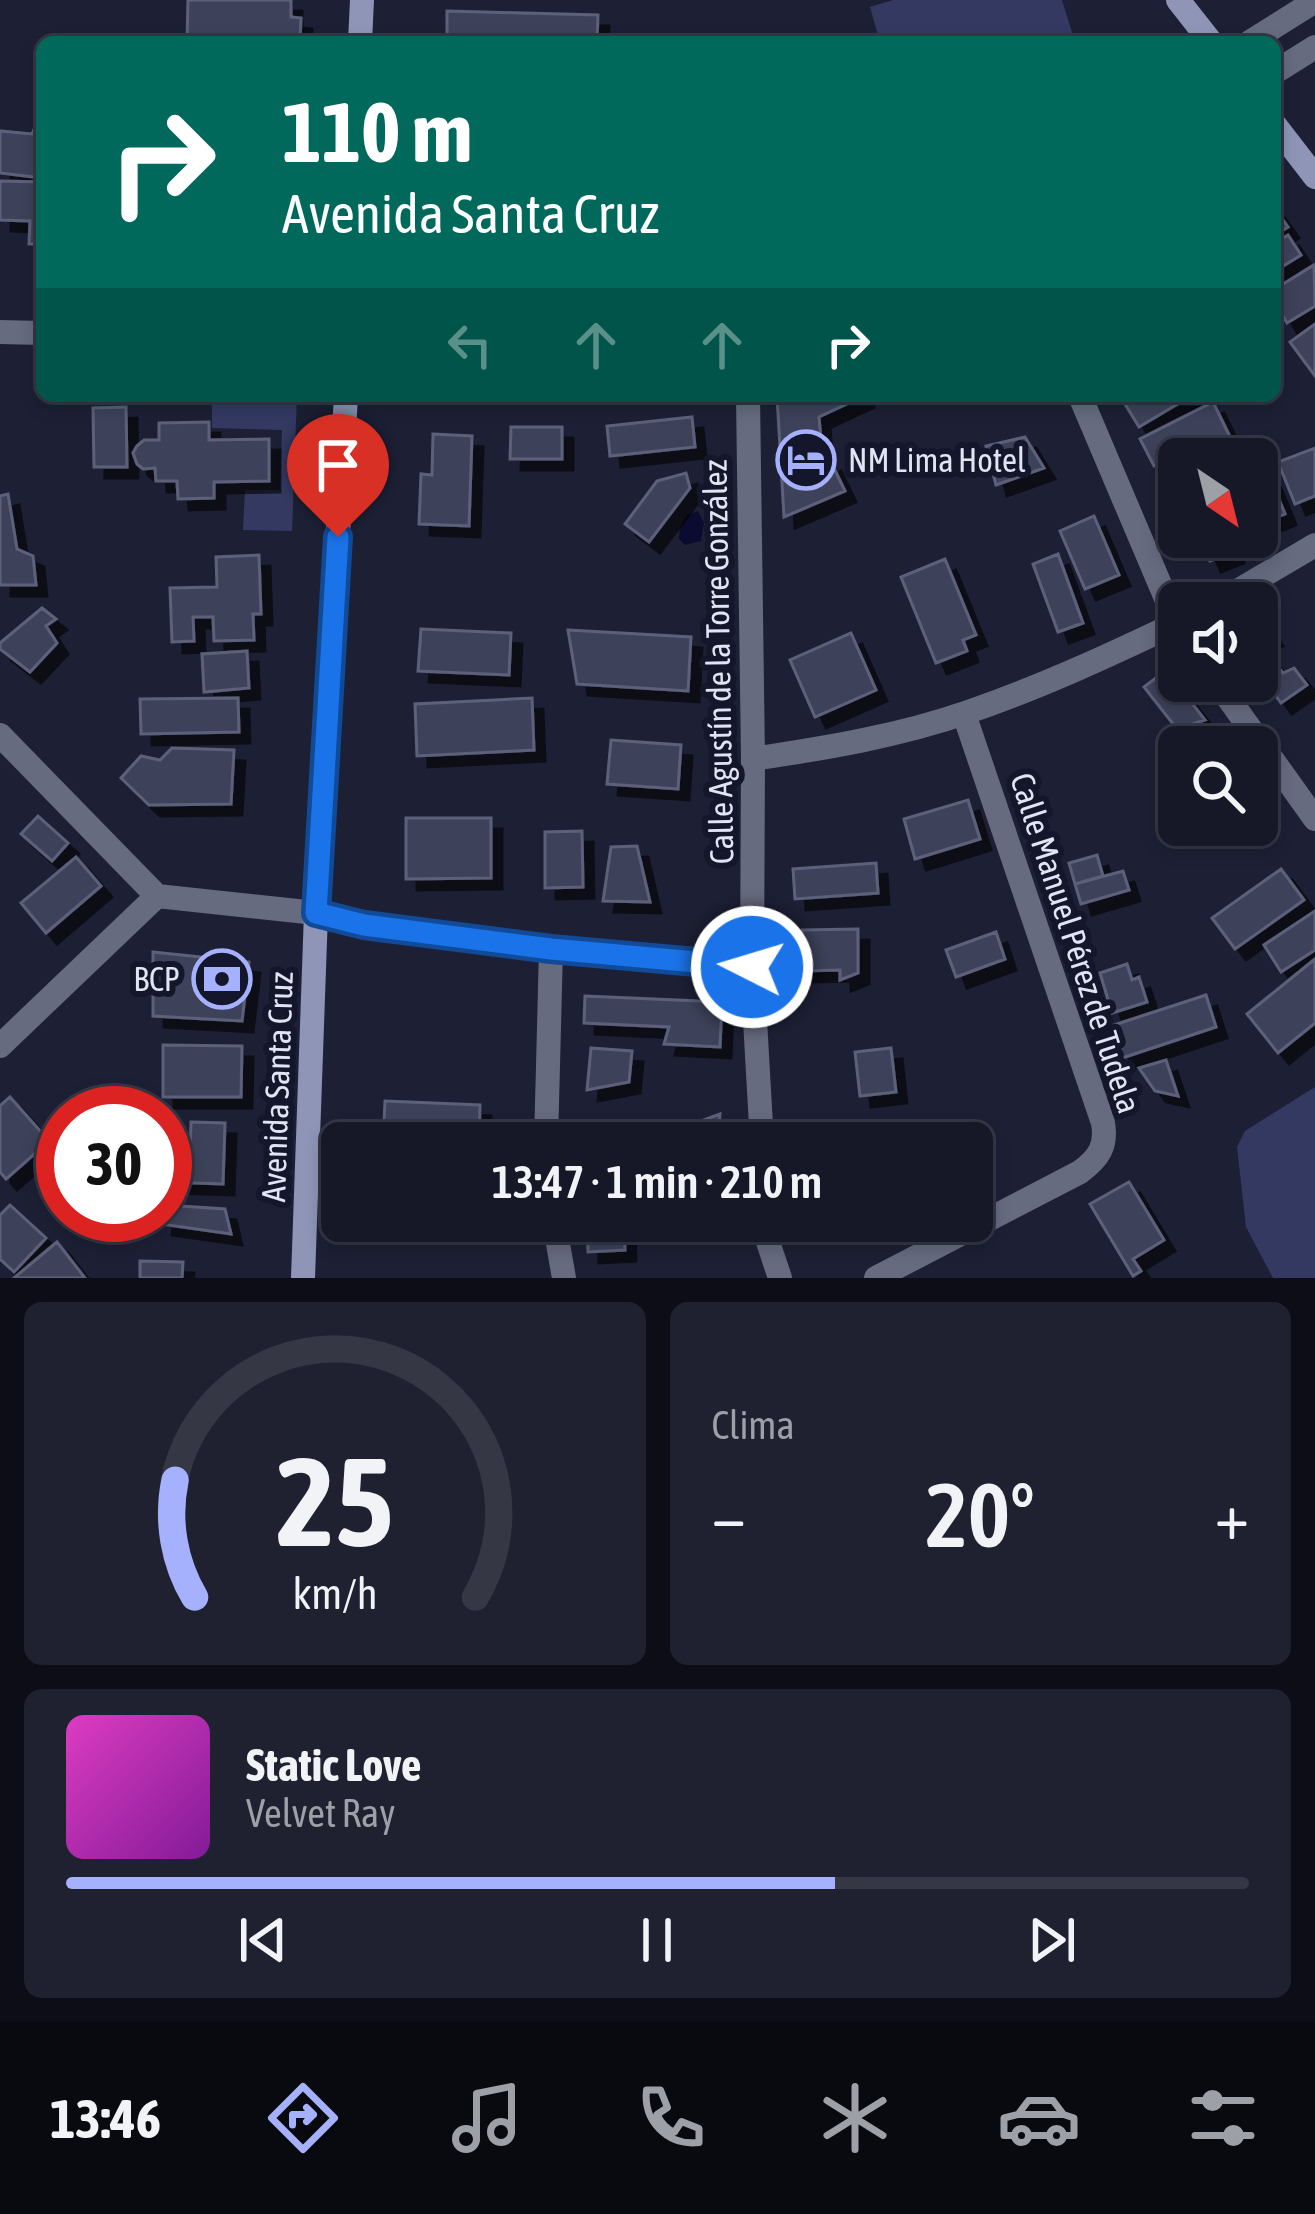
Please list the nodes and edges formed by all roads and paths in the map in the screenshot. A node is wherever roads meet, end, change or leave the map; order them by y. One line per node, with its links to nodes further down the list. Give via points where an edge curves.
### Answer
1 (362, 0): 4 (main road)
2 (1178, 0): 5 (main road)
3 (1315, 1): 6 (street)
4 (360, 36)
5 (1206, 36)
6 (1260, 36)
7 (1315, 47): 8 (street)
8 (1281, 68)
9 (1281, 133): 10 (main road)
10 (1315, 177)
11 (0, 332): 12 (street)
12 (36, 333)
13 (346, 402): 26 (main road, Avenida Santa Cruz)
14 (748, 402): 23 (street, Calle Agustín de la Torre González)
15 (1083, 402): 17 (street)
16 (1315, 545): 18 (street)
17 (1160, 582)
18 (1252, 582)
19 (1158, 633): 21 (street)
20 (1231, 702): 24 (street)
21 (964, 714): 23 (street); 37 (street, Calle Manuel Pérez de Tudela, via 1106,1137 1080,1172)
22 (0, 735): 25 (street)
23 (753, 759): 28 (street, Calle Agustín de la Torre González)
24 (1315, 819)
25 (157, 896): 26 (street); 29 (street)
26 (316, 913): 27 (street); 34 (main road, Avenida Santa Cruz)
27 (551, 949): 28 (street); 30 (street)
28 (752, 967): 31 (street, Calle Agustín de la Torre González)
29 (0, 1046)
30 (547, 1122)
31 (761, 1122)
32 (558, 1242): 35 (street)
33 (767, 1242): 36 (street)
34 (303, 1278)
35 (564, 1278)
36 (780, 1278)
37 (876, 1278)

